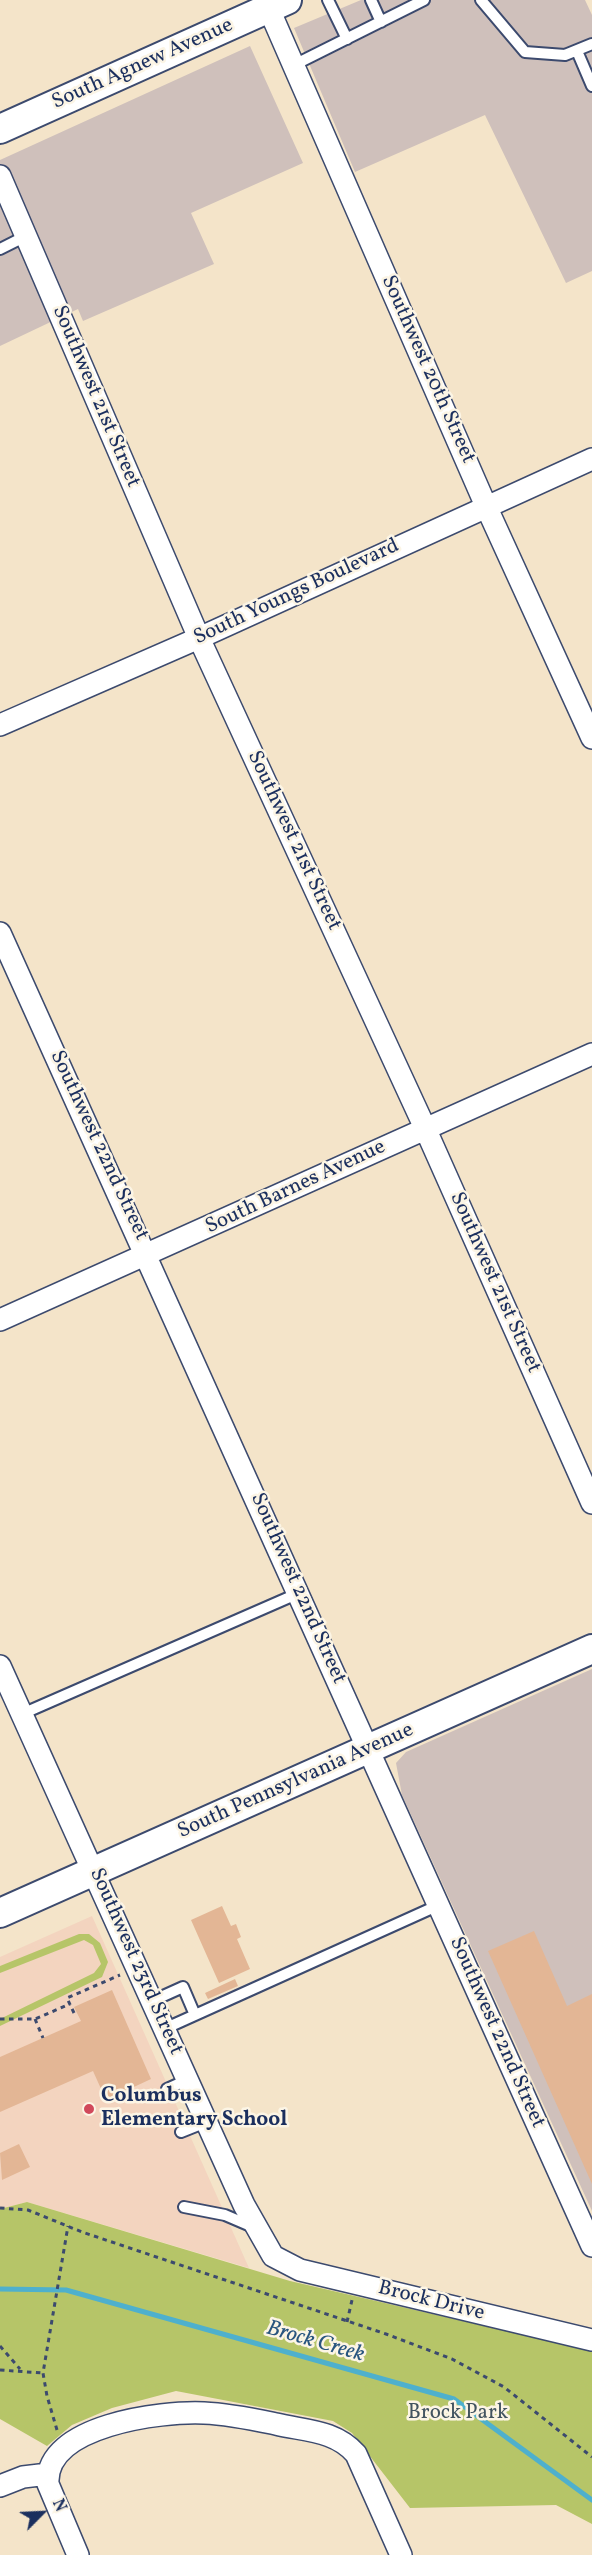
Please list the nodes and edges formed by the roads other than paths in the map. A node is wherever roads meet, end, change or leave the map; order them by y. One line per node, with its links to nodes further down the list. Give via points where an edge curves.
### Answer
1 (328, 0): 7 (lane)
2 (371, 0): 6 (lane)
3 (424, 0): 6 (lane)
4 (481, 0): 9 (lane, via 525,52 565,55)
5 (274, 3): 10 (street, Southwest 20th Street); 12 (main road, South Agnew Avenue)
6 (381, 21): 7 (lane)
7 (347, 39): 10 (lane)
8 (592, 44): 9 (lane)
9 (577, 51): 11 (lane)
10 (294, 65): 17 (street, Southwest 20th Street)
11 (592, 86)
12 (0, 129)
13 (0, 176): 14 (street, Southwest 21st Street)
14 (26, 236): 15 (lane); 18 (street, Southwest 21st Street)
15 (0, 249)
16 (592, 459): 17 (street, South Youngs Boulevard)
17 (486, 506): 18 (street, South Youngs Boulevard); 20 (street, Southwest 20th Street)
18 (199, 638): 19 (street, South Youngs Boulevard); 23 (street, Southwest 21st Street)
19 (0, 725)
20 (592, 738)
21 (0, 933): 24 (street, Southwest 22nd Street)
22 (592, 1054): 23 (street, South Barnes Avenue)
23 (425, 1128): 24 (street, South Barnes Avenue); 26 (street, Southwest 21st Street)
24 (148, 1256): 25 (street, South Barnes Avenue); 27 (street, Southwest 22nd Street)
25 (0, 1320)
26 (592, 1503)
27 (299, 1593): 30 (lane); 31 (street, Southwest 22nd Street)
28 (592, 1649): 31 (main road, South Pennsylvania Avenue)
29 (0, 1666): 30 (street, Southwest 23rd Street)
30 (22, 1714): 32 (street, Southwest 23rd Street)
31 (369, 1749): 32 (main road, South Pennsylvania Avenue); 33 (street, Southwest 22nd Street)
32 (95, 1872): 34 (main road, South Pennsylvania Avenue); 35 (street, Southwest 23rd Street)
33 (439, 1905): 36 (lane, via 392,1922 363,1945); 44 (street, Southwest 22nd Street)
34 (0, 1913)
35 (152, 2001): 36 (lane, via 183,1987); 37 (street, Southwest 23rd Street)
36 (195, 2015): 37 (lane)
37 (164, 2029): 38 (street, Southwest 23rd Street)
38 (187, 2080): 39 (lane); 40 (street, Southwest 23rd Street)
39 (167, 2089)
40 (206, 2122): 41 (lane); 43 (street, Southwest 23rd Street)
41 (181, 2132)
42 (184, 2207): 43 (lane, via 225,2214)
43 (255, 2228): 45 (street, Southwest 23rd Street)
44 (592, 2246)
45 (273, 2256): 46 (street, Brock Drive, via 300,2270)
46 (592, 2340)
47 (48, 2474): 48 (street, via 23,2477); 49 (street, via 53,2499); 50 (street, via 56,2457 90,2433 148,2415 193,2412 250,2417 321,2433 345,2443 358,2460)
48 (0, 2486)
49 (78, 2555)
50 (401, 2555)

